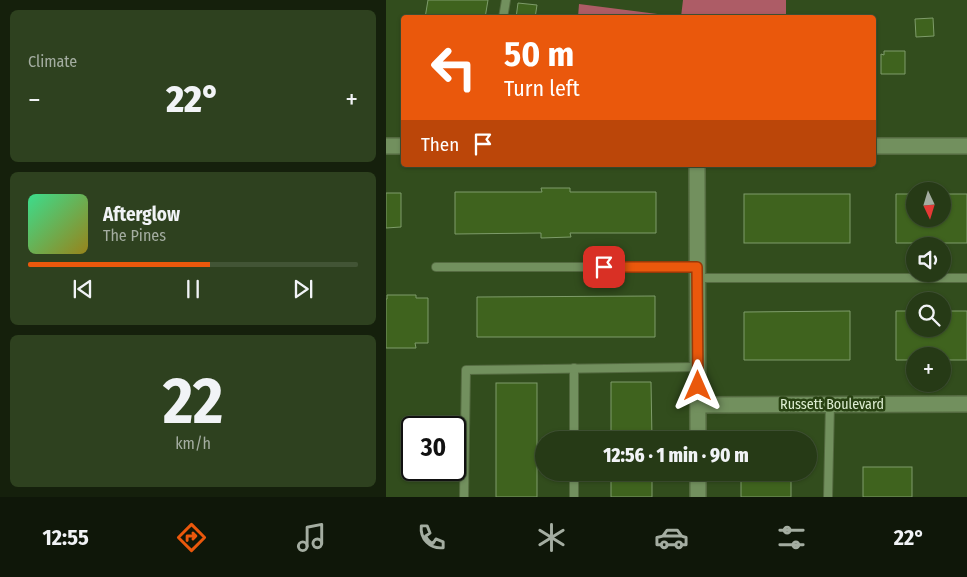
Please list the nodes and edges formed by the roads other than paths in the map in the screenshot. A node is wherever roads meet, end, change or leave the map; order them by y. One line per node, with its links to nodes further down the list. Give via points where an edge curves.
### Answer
1 (506, 0): 2 (lane)
2 (504, 15)
3 (386, 146): 4 (street)
4 (401, 146)
5 (876, 146): 6 (street)
6 (967, 146)
7 (697, 167): 9 (street)
8 (436, 267): 9 (lane)
9 (697, 272): 10 (lane); 11 (street)
10 (967, 278)
11 (698, 367): 12 (lane); 15 (street)
12 (574, 368): 16 (lane); 20 (lane, via 466,370)
13 (830, 404): 14 (street, Russett Boulevard); 15 (street, Russett Boulevard); 23 (lane)
14 (967, 404)
15 (698, 405): 17 (street)
16 (574, 431)
17 (698, 431)
18 (574, 481): 21 (lane)
19 (698, 481): 22 (street)
20 (464, 497)
21 (574, 497)
22 (698, 497)
23 (828, 497)

